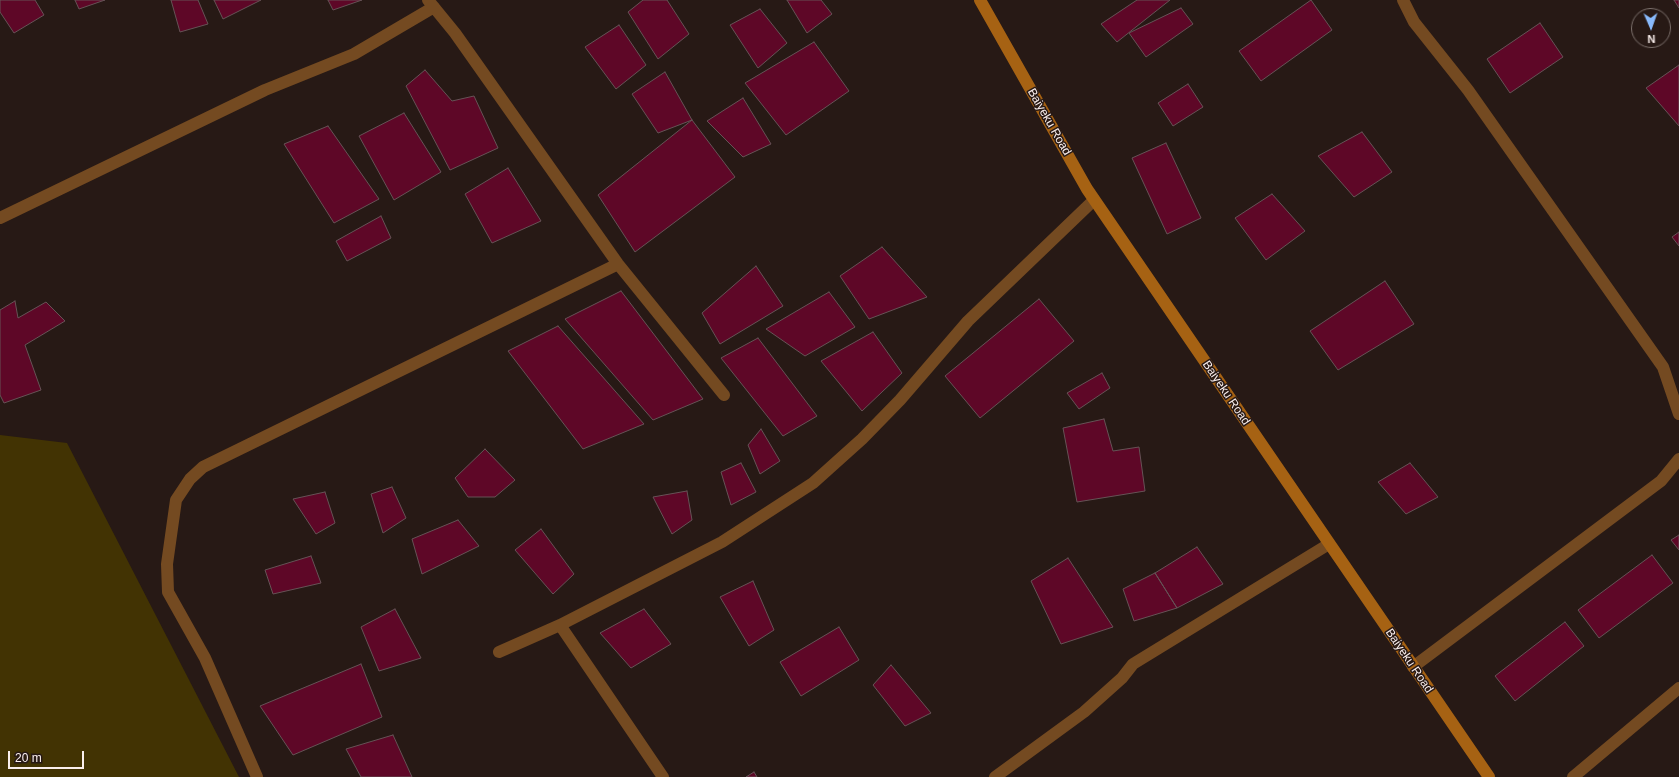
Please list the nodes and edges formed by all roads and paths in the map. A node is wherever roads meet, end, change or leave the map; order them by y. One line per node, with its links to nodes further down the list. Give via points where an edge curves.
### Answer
1 (980, 0): 4 (main road, Baiyeku Road)
2 (1403, 0): 8 (street, via 1414,22 1468,90 1663,367)
3 (431, 4): 5 (street, via 354,54 265,90); 6 (street, via 455,33)
4 (1094, 200): 10 (main road, Baiyeku Road); 11 (street, via 968,321 900,400 813,483 722,542)
5 (0, 218)
6 (618, 264): 7 (street); 15 (street, via 203,467 190,479 176,500 167,564 168,592 205,658)
7 (724, 395)
8 (1679, 414)
9 (1679, 459): 13 (street, via 1661,481)
10 (1329, 544): 13 (main road, Baiyeku Road); 17 (street, via 1133,664 1122,678 1084,712)
11 (560, 625): 12 (street); 16 (street)
12 (499, 652)
13 (1414, 667): 18 (main road, Baiyeku Road)
14 (1679, 688): 19 (street)
15 (257, 777)
16 (663, 777)
17 (995, 777)
18 (1488, 777)
19 (1573, 777)

